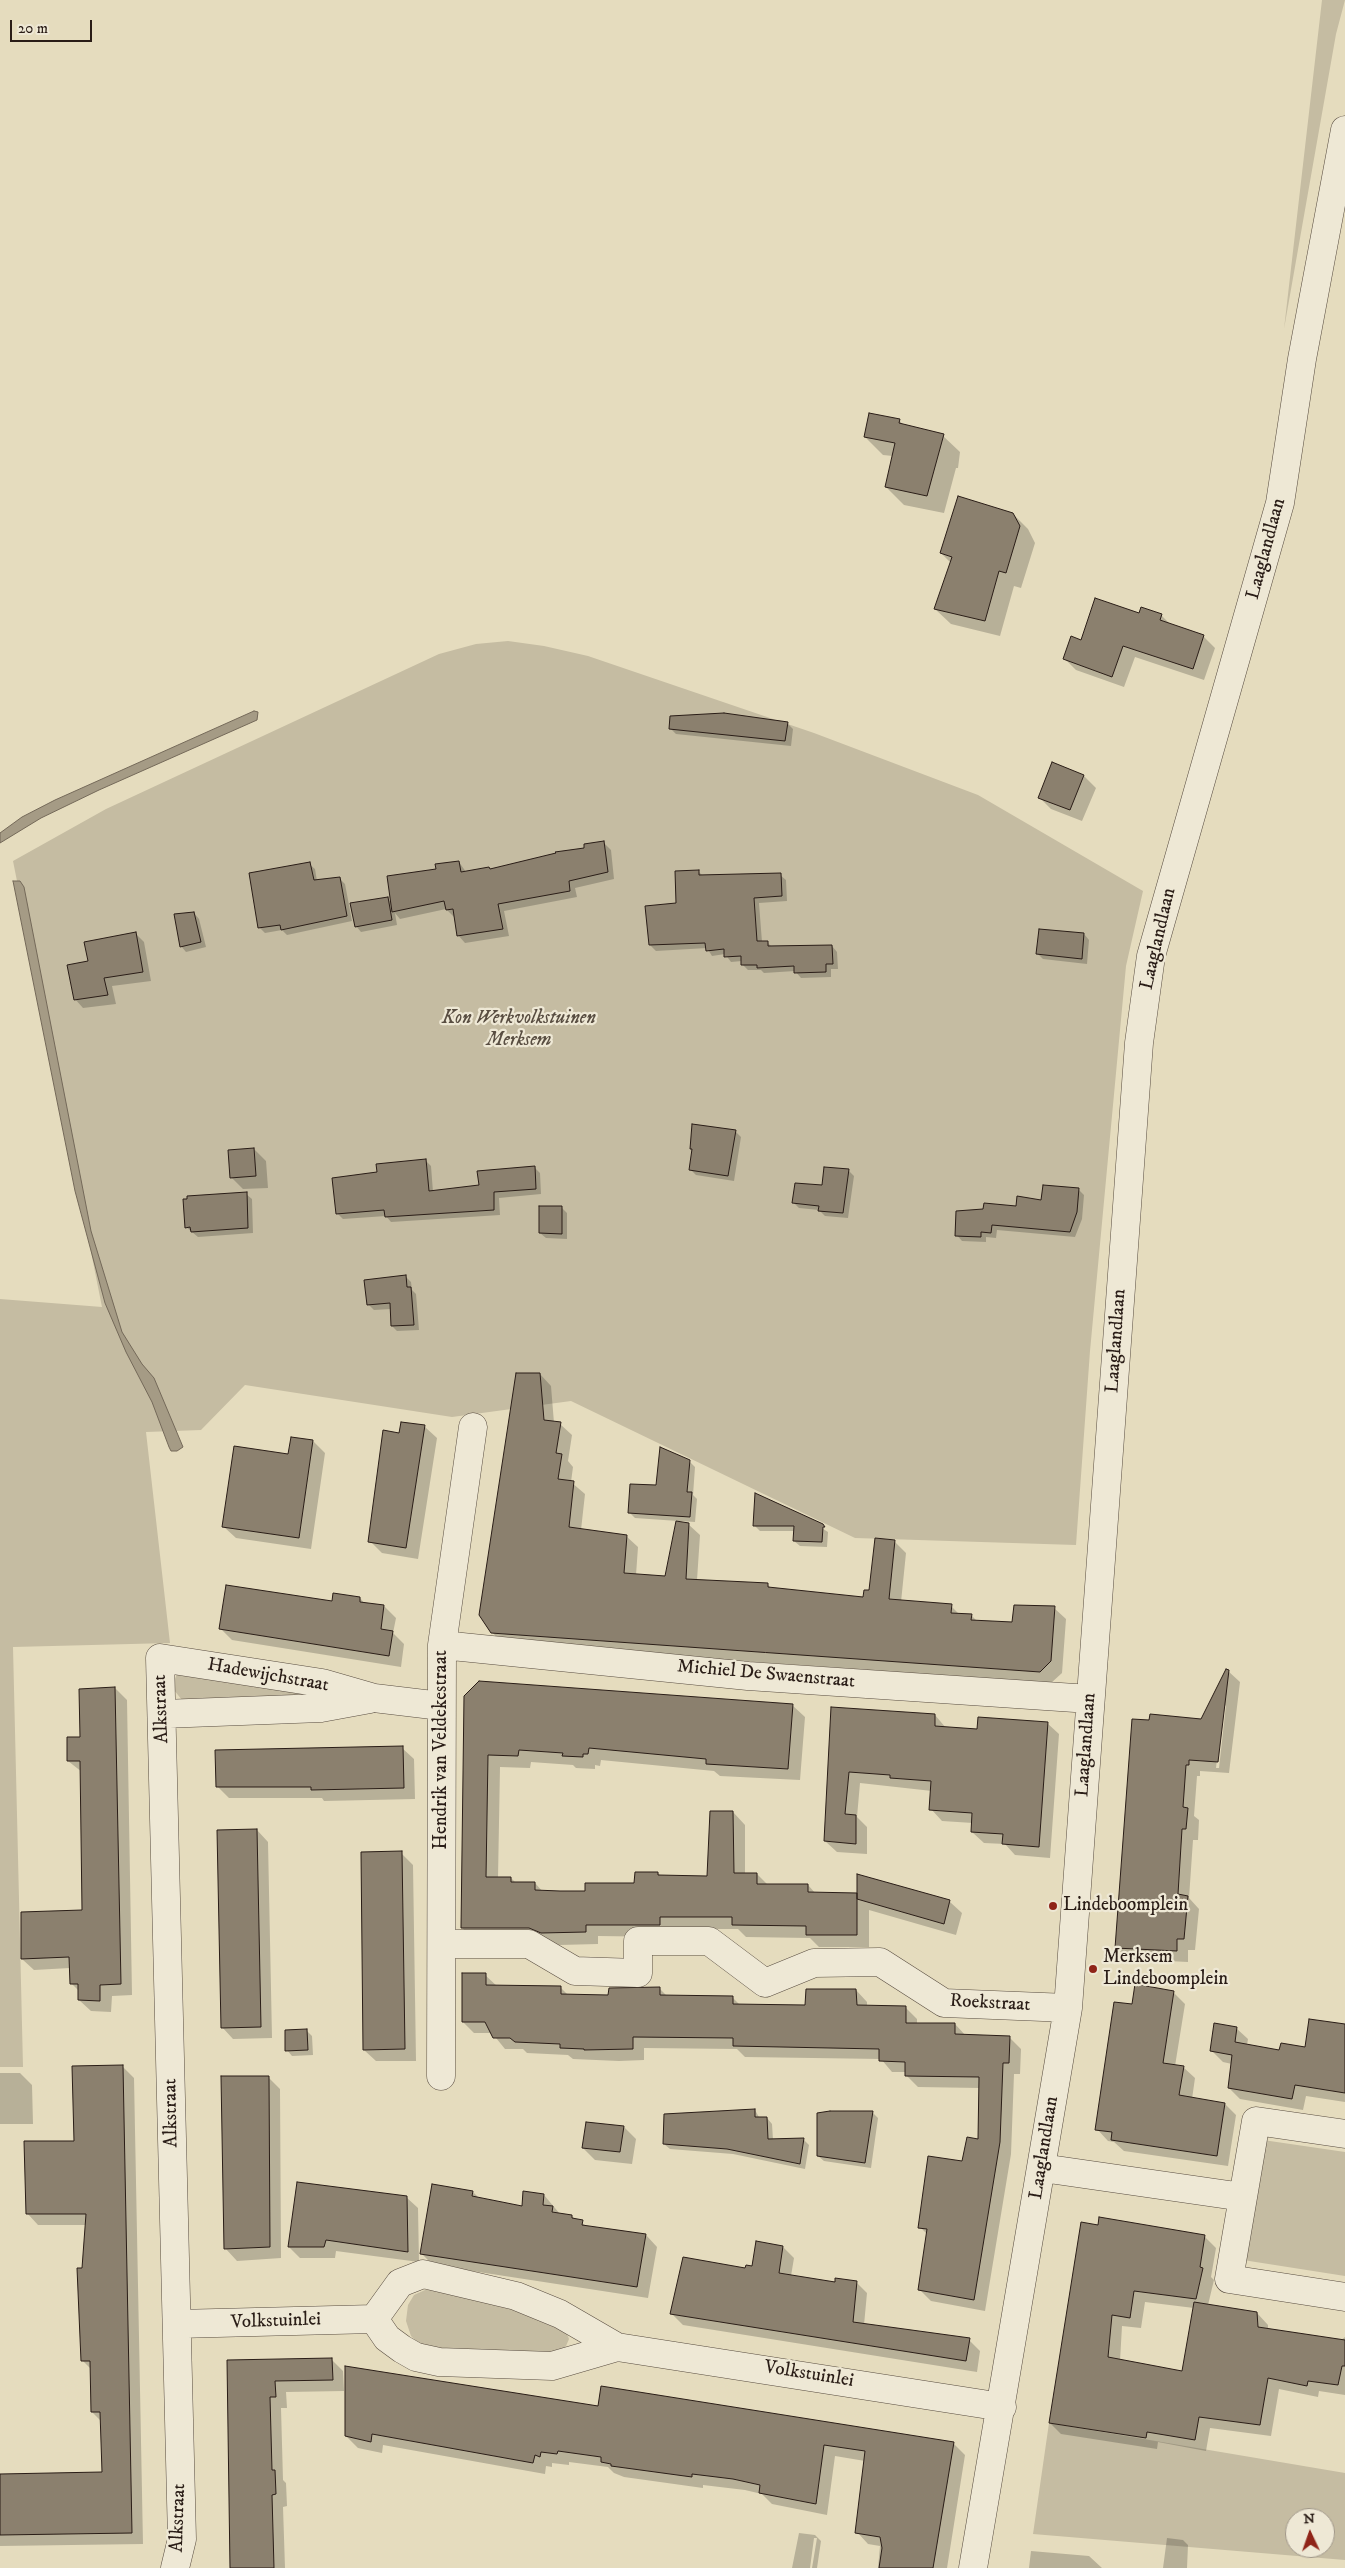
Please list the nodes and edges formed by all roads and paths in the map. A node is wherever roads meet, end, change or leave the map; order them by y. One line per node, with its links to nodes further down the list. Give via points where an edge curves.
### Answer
1 (1345, 130): 6 (street, Laaglandlaan, via 1302,359 1280,503 1151,956 1139,1043)
2 (473, 1427): 3 (street, Hendrik van Veldekestraat)
3 (442, 1644): 6 (street, Michiel De Swaenstraat, via 748,1676); 7 (street, Hendrik van Veldekestraat)
4 (160, 1658): 5 (street, Hadewijchstraat, via 322,1683); 8 (street, Alkstraat)
5 (374, 1698): 7 (street, Hadewijchstraat); 8 (street, Hadewijchstraat, via 321,1708)
6 (1090, 1699): 10 (street, Laaglandlaan)
7 (441, 1706): 9 (street, Hendrik van Veldekestraat)
8 (162, 1714): 17 (street, Alkstraat)
9 (442, 1944): 10 (street, Roekstraat, via 529,1944 575,1971 638,1973 638,1941 710,1940 765,1983 814,1962 880,1962 944,2003); 11 (street, Hendrik van Veldekestraat)
10 (1068, 2008): 13 (street, Laaglandlaan)
11 (441, 2076)
12 (1345, 2134): 14 (street, via 1256,2121)
13 (1042, 2168): 14 (street); 19 (street, Laaglandlaan)
14 (1243, 2198): 15 (street, via 1229,2279)
15 (1345, 2297)
16 (374, 2319): 17 (street, Volkstuinlei); 18 (street, Volkstuinlei, via 387,2338 402,2349 416,2357 439,2362 552,2366); 18 (street, Volkstuinlei, via 400,2283 423,2274 516,2296 560,2314)
17 (177, 2324): 20 (street, Alkstraat, via 182,2539)
18 (617, 2347): 19 (street, Volkstuinlei)
19 (1002, 2407): 21 (street, Laaglandlaan)
20 (175, 2568)
21 (973, 2568)

